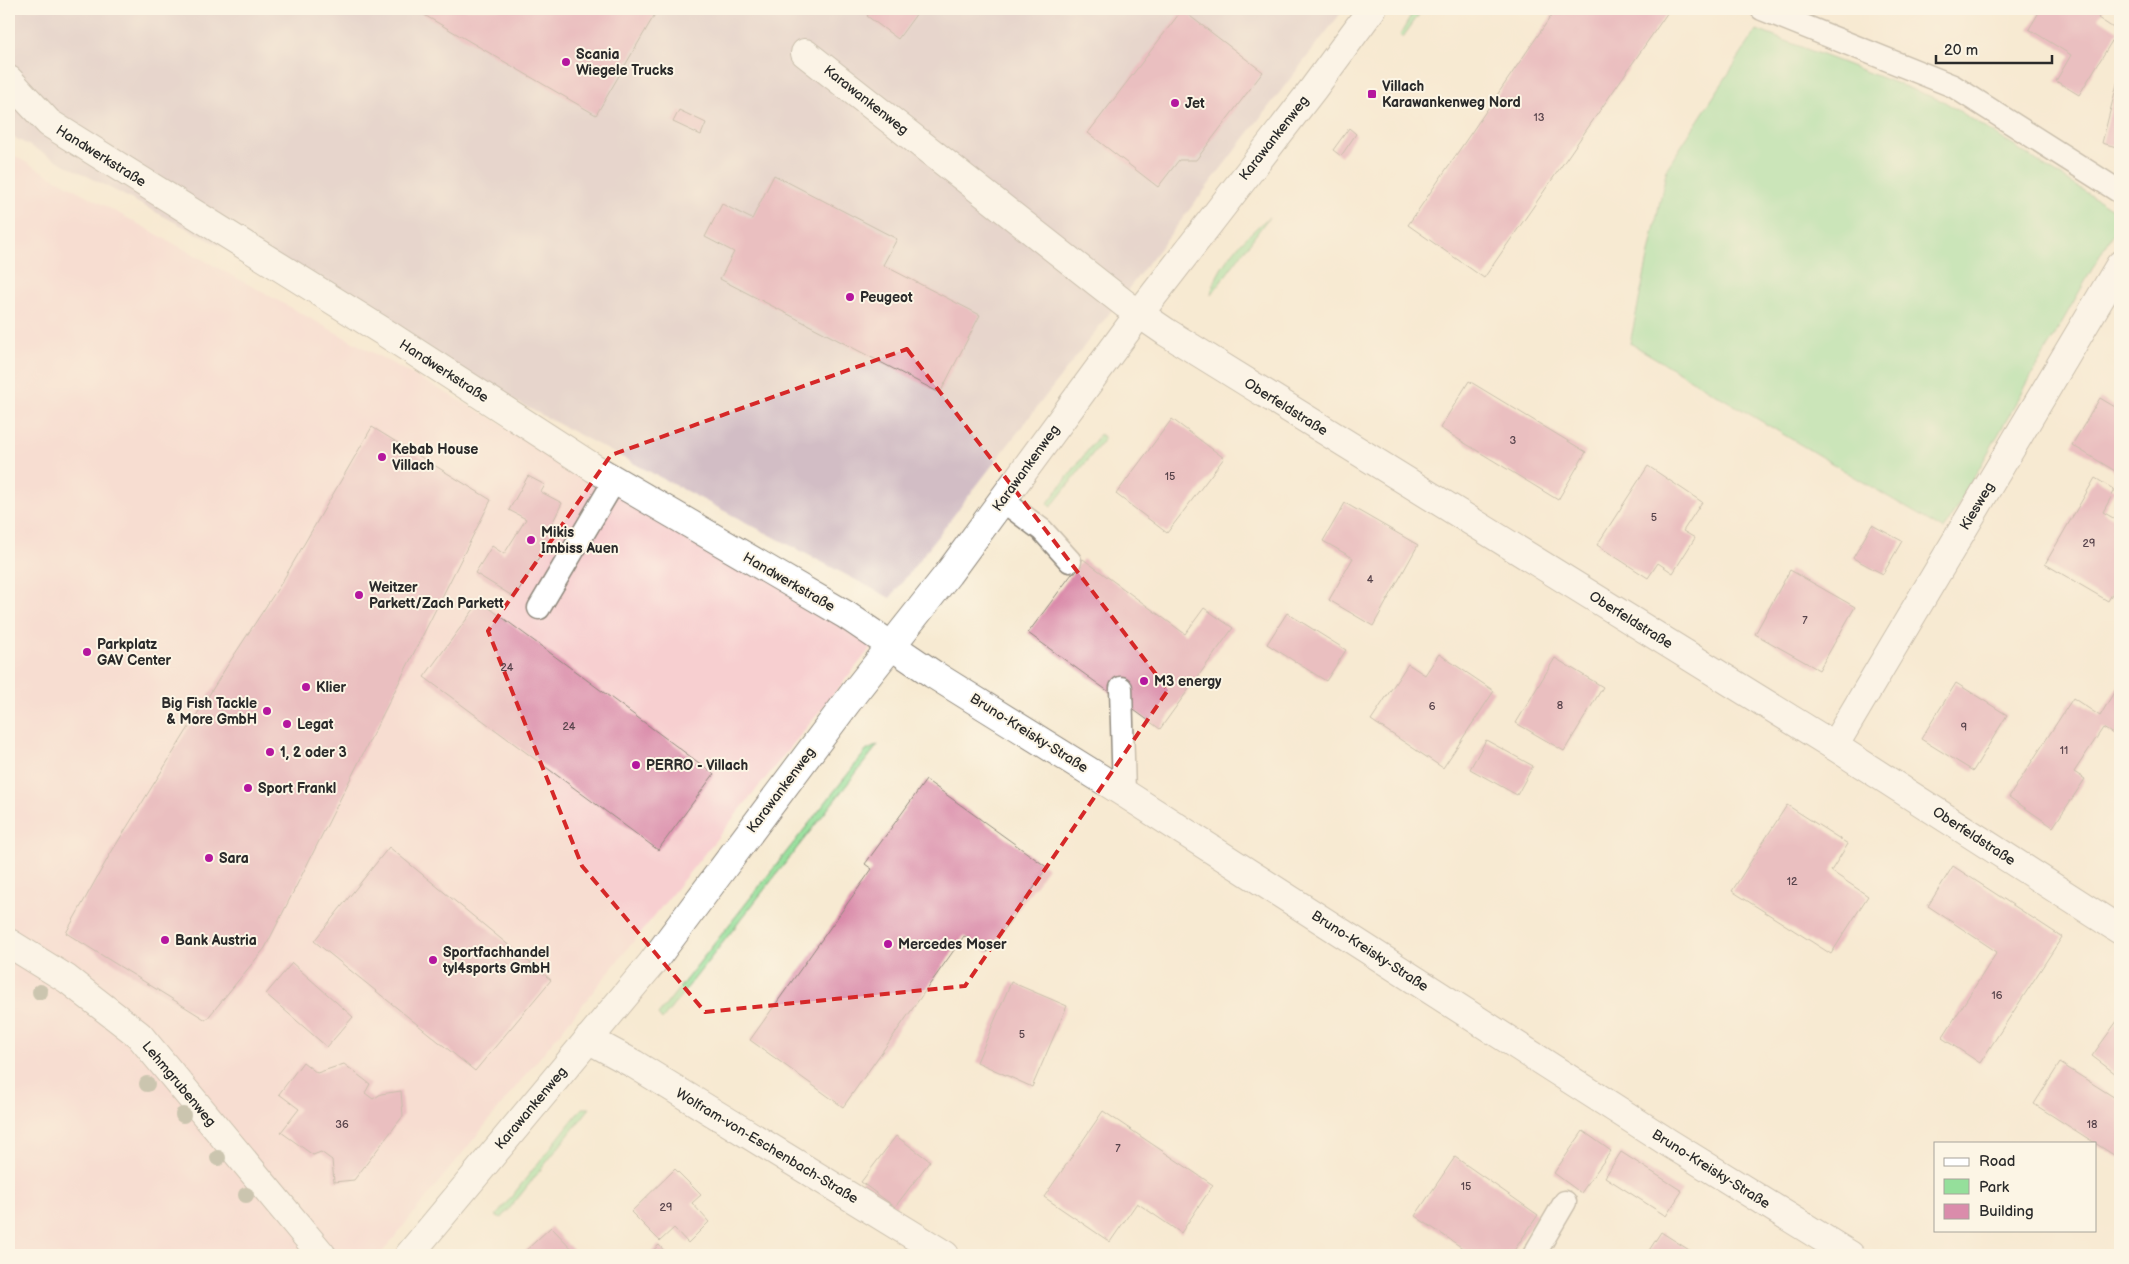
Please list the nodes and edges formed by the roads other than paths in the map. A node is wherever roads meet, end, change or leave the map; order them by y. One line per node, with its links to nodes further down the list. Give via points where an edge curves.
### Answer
1 (1372, 9): 7 (street, Karawankenweg)
2 (1762, 9): 5 (lane, via 1953,86)
3 (805, 53): 7 (street, Karawankenweg)
4 (9, 80): 8 (street, Handwerkstraße, via 49,123)
5 (2120, 192)
6 (2120, 265): 14 (street, Kiesweg)
7 (1139, 314): 9 (street, Karawankenweg); 14 (street, Oberfeldstraße)
8 (615, 480): 11 (lane); 12 (street, Handwerkstraße, via 846,615)
9 (1002, 500): 10 (lane, via 1042,530); 12 (street, Karawankenweg)
10 (1070, 561)
11 (539, 608)
12 (891, 646): 15 (street, Bruno-Kreisky-Straße); 18 (street, Karawankenweg, via 652,963)
13 (1121, 688): 15 (lane)
14 (1834, 746): 16 (street, Oberfeldstraße)
15 (1124, 793): 24 (street, Bruno-Kreisky-Straße, via 1669,1143)
16 (2120, 930)
17 (9, 943): 20 (street, Lehmgrubenweg, via 67,979 139,1035)
18 (588, 1039): 21 (street, Karawankenweg); 22 (street, Wolfram-von-Eschenbach-Straße)
19 (1565, 1202): 23 (lane)
20 (322, 1255)
21 (409, 1255)
22 (945, 1255)
23 (1534, 1255)
24 (1850, 1255)

